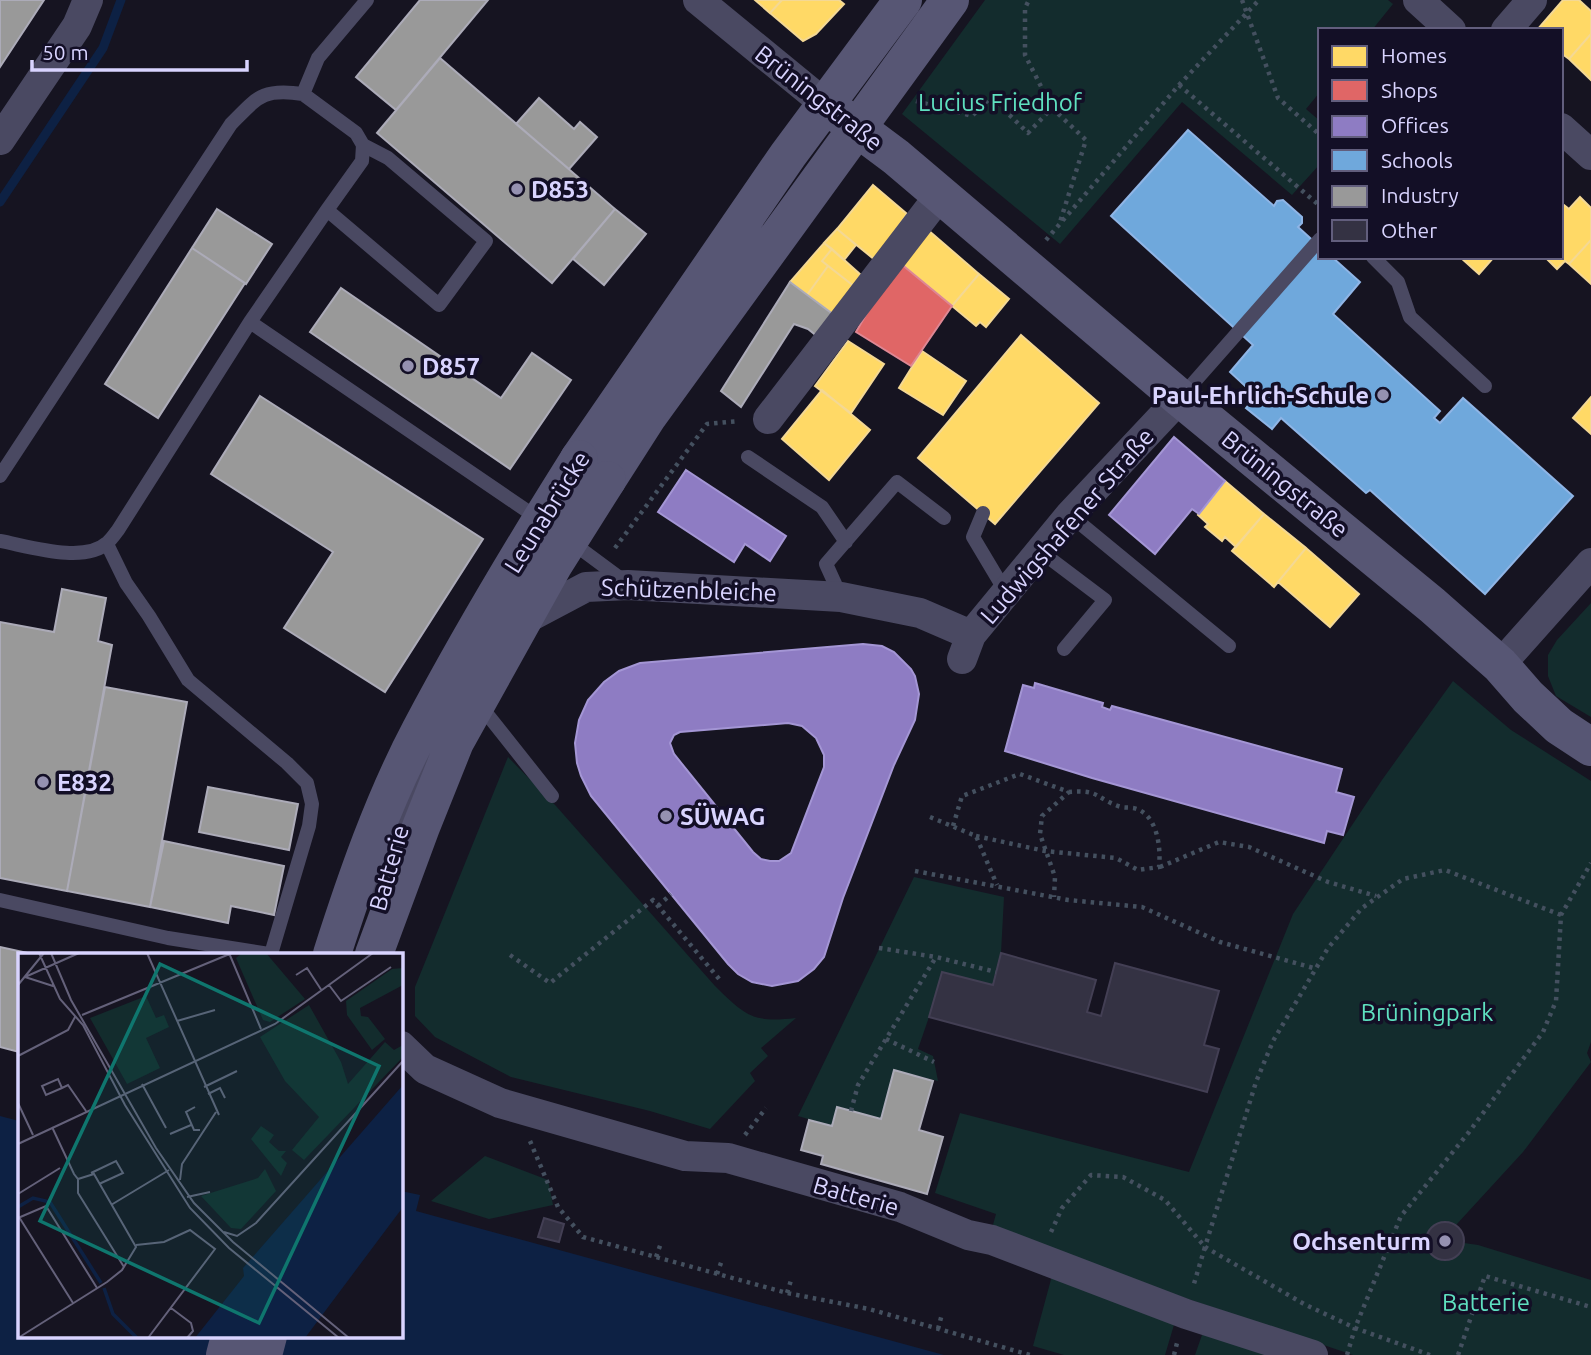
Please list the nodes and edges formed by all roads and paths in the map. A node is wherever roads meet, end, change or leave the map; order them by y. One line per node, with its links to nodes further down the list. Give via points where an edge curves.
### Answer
1 (88, 0): 22 (street, via 77,26)
2 (367, 0): 15 (lane, via 318,58)
3 (698, 0): 17 (street, Brüningstraße)
4 (903, 0): 17 (main road, Leunabrücke)
5 (950, 0): 19 (main road, Leunabrücke)
6 (1029, 0): 18 (path, via 1025,55)
7 (1242, 0): 11 (path)
8 (1259, 0): 11 (path)
9 (1418, 0): 12 (street)
10 (1532, 0): 13 (street)
11 (1247, 12): 14 (path); 21 (path, via 1278,98)
12 (1449, 28)
13 (1508, 28)
14 (1180, 85): 26 (path); 28 (path)
15 (303, 94): 23 (lane, via 356,133); 38 (lane, via 280,91 258,96 231,124)
16 (906, 99): 18 (path, via 972,116 991,97 1028,132)
17 (825, 104): 19 (main road, Brüningstraße); 37 (main road, Leunabrücke)
18 (1052, 108): 28 (path, via 1086,141)
19 (858, 129): 25 (main road, Brüningstraße); 37 (main road, Leunabrücke, via 648,416)
20 (1563, 130): 24 (street)
21 (1318, 133)
22 (0, 140)
23 (363, 145): 27 (lane, via 362,161); 27 (lane, via 388,158 486,241 439,305)
24 (1591, 155)
25 (940, 195): 34 (main road, Brüningstraße); 35 (street)
26 (1318, 204)
27 (327, 210): 32 (lane)
28 (1059, 224): 30 (path)
29 (1318, 241): 34 (lane)
30 (1039, 249)
31 (1375, 259): 33 (lane, via 1398,282 1410,317)
32 (250, 323): 44 (lane); 46 (lane)
33 (1485, 386)
34 (1180, 398): 40 (street, Ludwigshafener Straße); 54 (main road, Brüningstraße)
35 (768, 419): 46 (path, via 707,424)
36 (748, 457): 43 (lane, via 822,507)
37 (593, 470): 77 (main road, Leunabrücke, bridge, via 526,544 419,733 381,819); 78 (main road, Leunabrücke, bridge, via 554,564 456,742)
38 (0, 476)
39 (983, 513): 49 (lane, via 973,537)
40 (1070, 515): 45 (street, Ludwigshafener Straße); 51 (lane)
41 (944, 518): 43 (lane, via 897,482)
42 (0, 541): 44 (lane, via 71,554)
43 (846, 542): 50 (lane, via 827,565)
44 (107, 544): 76 (lane, via 126,583 188,680 307,783 312,804 309,826)
45 (1040, 551): 49 (street, Ludwigshafener Straße); 53 (lane, via 1105,600)
46 (603, 564): 48 (lane)
47 (1591, 564): 54 (street)
48 (628, 585): 50 (street, Schützenbleiche); 57 (street, Schützenbleiche, via 586,587 519,622 468,673)
49 (1007, 594): 52 (street, Ludwigshafener Straße)
50 (841, 597): 52 (street, Schützenbleiche, via 920,613)
51 (1229, 646)
52 (966, 647)
53 (1064, 649)
54 (1500, 665): 56 (main road, Brüningstraße, via 1559,726)
55 (471, 693): 59 (lane)
56 (1591, 747)
57 (415, 783): 79 (street, Batterie, via 372,910)
58 (1069, 792): 61 (path, via 1020,774 962,796); 63 (path, via 1042,816 1040,834); 65 (path, via 1087,790 1121,807 1139,809 1153,824 1161,850)
59 (552, 796)
60 (930, 817): 61 (path)
61 (953, 826): 62 (path)
62 (976, 836): 63 (path); 67 (path)
63 (1045, 851): 65 (path, via 1116,858 1138,870); 70 (path, via 1055,877)
64 (1591, 863): 73 (path)
65 (1160, 867): 69 (path, via 1219,842 1249,847 1328,882)
66 (915, 871): 67 (path)
67 (997, 886): 70 (path)
68 (671, 894): 72 (path)
69 (1377, 896): 73 (path, via 1403,879 1446,870); 82 (path, via 1328,948)
70 (1054, 897): 82 (path, via 1142,907 1220,942)
71 (0, 900): 75 (lane, via 168,938)
72 (658, 906): 80 (path, via 653,900 550,983); 84 (path)
73 (1561, 915): 102 (path, via 1556,1001 1543,1032 1401,1216)
74 (879, 948): 81 (path)
75 (264, 953)
76 (270, 953)
77 (332, 953)
78 (376, 953)
79 (376, 953)
80 (510, 954)
81 (936, 957): 83 (path); 85 (path)
82 (1317, 969): 91 (path, via 1268,1051)
83 (996, 972)
84 (720, 980)
85 (886, 1039): 87 (path); 89 (path, via 858,1085)
86 (402, 1047): 88 (street, Batterie, via 425,1069)
87 (934, 1062)
88 (514, 1107): 92 (path, via 558,1207 583,1237); 93 (street, Batterie, via 685,1156 728,1158 900,1207)
89 (851, 1111)
90 (661, 1243): 92 (path)
91 (1205, 1247): 93 (path, via 1165,1200 1123,1177 1091,1175 1062,1208); 102 (path)
92 (656, 1257): 95 (path)
93 (1039, 1258): 109 (street, Batterie, via 1186,1314)
94 (722, 1260): 95 (path)
95 (718, 1274): 97 (path)
96 (792, 1277): 97 (path)
97 (787, 1293): 100 (path)
98 (872, 1301): 100 (path)
99 (1591, 1307): 112 (path, via 1485,1276)
100 (869, 1309): 103 (path)
101 (943, 1314): 103 (path)
102 (1355, 1328): 110 (path); 111 (path)
103 (938, 1329): 108 (path)
104 (229, 1338): 106 (main road)
105 (267, 1338): 107 (main road)
106 (225, 1355)
107 (263, 1355)
108 (1030, 1355)
109 (1313, 1355)
110 (1347, 1355)
111 (1430, 1355)
112 (1458, 1355)

